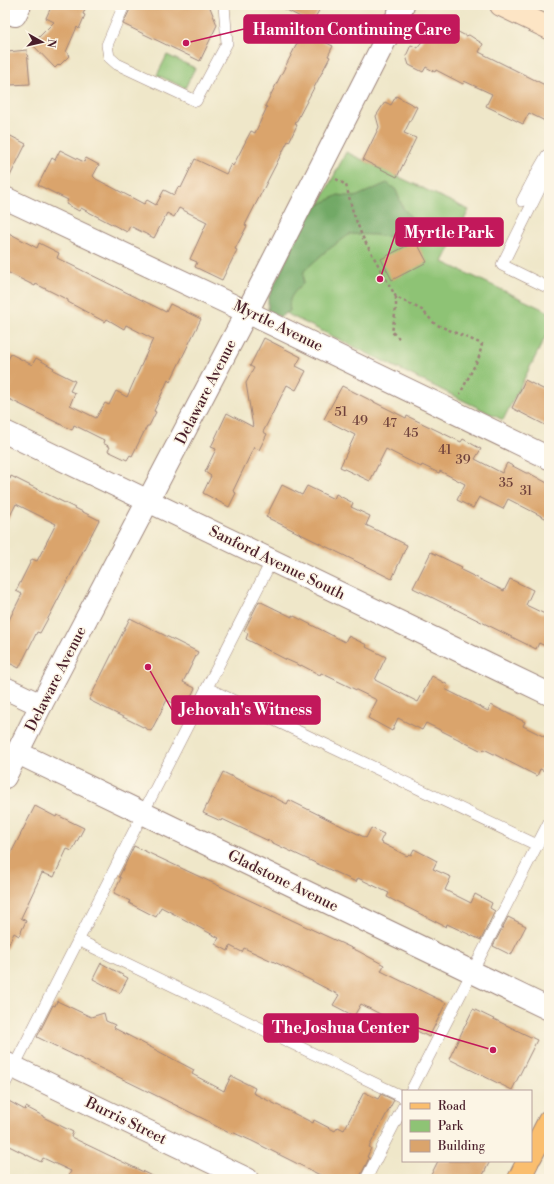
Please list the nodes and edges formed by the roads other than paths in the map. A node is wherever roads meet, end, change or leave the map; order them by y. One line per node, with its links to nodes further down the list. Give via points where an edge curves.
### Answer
1 (124, 5): 2 (lane, via 107,45 109,57 117,64 196,101 227,43)
2 (224, 5)
3 (403, 5): 11 (street, Delaware Avenue)
4 (501, 5): 5 (main road)
5 (549, 28)
6 (548, 157): 9 (lane)
7 (549, 170): 10 (lane, via 502,265)
8 (5, 198): 11 (street, Myrtle Avenue)
9 (522, 201)
10 (549, 288)
11 (247, 312): 13 (street, Myrtle Avenue); 14 (street, Delaware Avenue)
12 (5, 432): 14 (street, Sanford Avenue South)
13 (549, 458)
14 (149, 500): 15 (street, Sanford Avenue South); 19 (street, Delaware Avenue)
15 (272, 560): 17 (lane); 18 (street, Sanford Avenue South)
16 (5, 688): 19 (street)
17 (207, 688): 22 (lane); 24 (lane)
18 (549, 694)
19 (41, 705): 20 (street, Delaware Avenue)
20 (18, 753): 21 (street, Delaware Avenue); 22 (street, Gladstone Avenue)
21 (5, 776)
22 (143, 813): 25 (lane); 26 (street, Gladstone Avenue)
23 (549, 822): 24 (lane)
24 (537, 845): 26 (lane)
25 (78, 940): 28 (lane); 30 (lane)
26 (472, 972): 27 (street, Gladstone Avenue); 29 (lane)
27 (549, 1009)
28 (8, 1071): 35 (street, Burris Street)
29 (412, 1090)
30 (402, 1097)
31 (402, 1109): 36 (lane)
32 (549, 1121): 33 (main road)
33 (532, 1154)
34 (528, 1162): 37 (main road)
35 (247, 1179)
36 (366, 1179)
37 (519, 1179)

